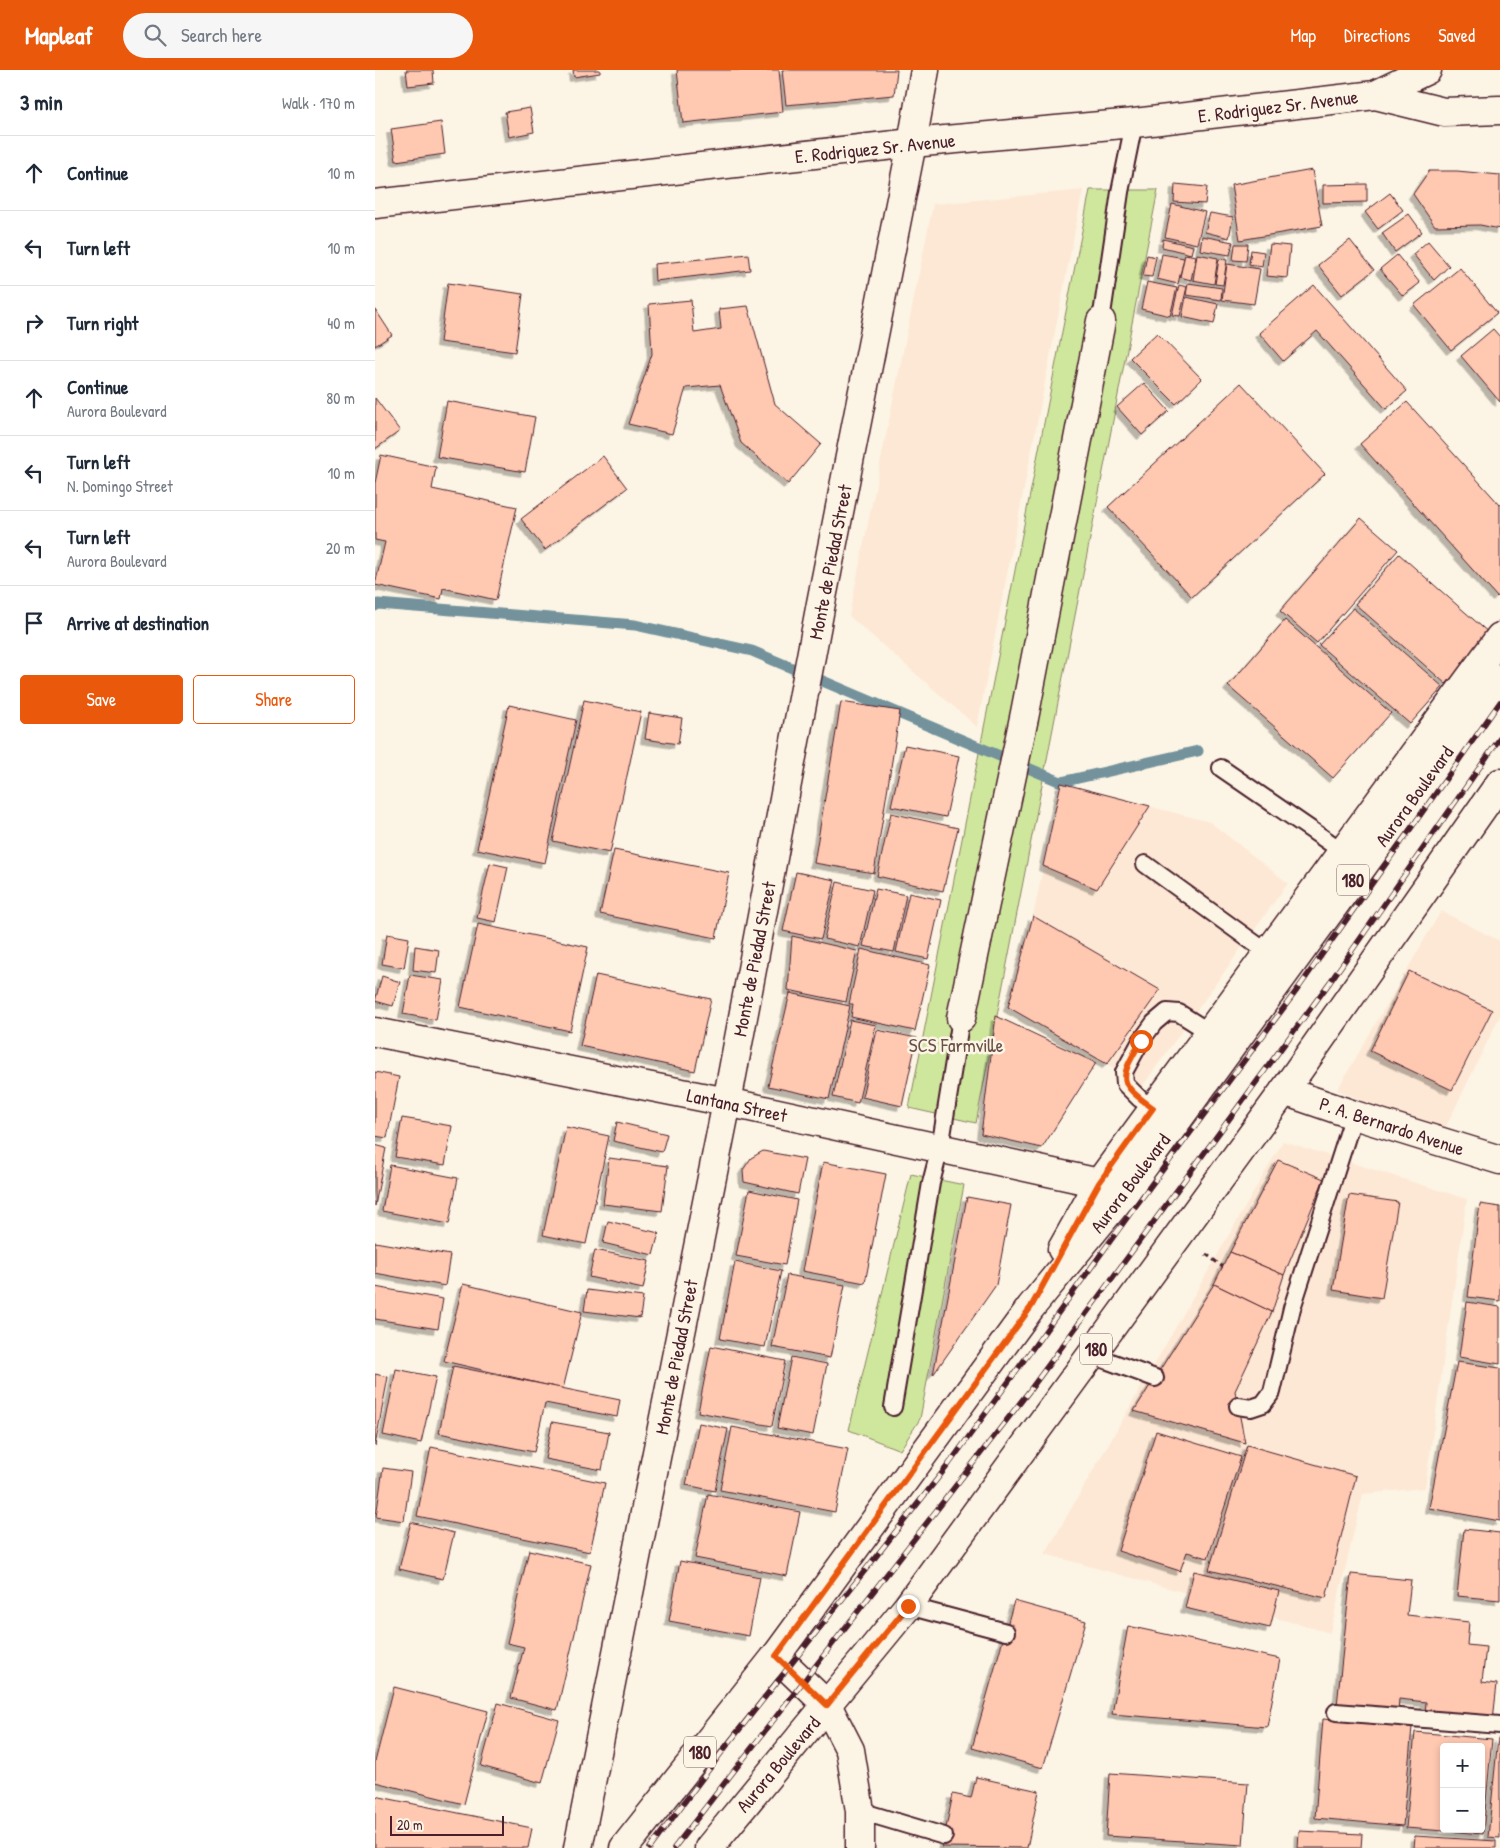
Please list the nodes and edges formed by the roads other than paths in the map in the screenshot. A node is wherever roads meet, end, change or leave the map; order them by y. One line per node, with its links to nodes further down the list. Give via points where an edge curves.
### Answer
1 (925, 70): 6 (main road, Monte de Piedad Street)
2 (1427, 70): 3 (main road, E. Rodriguez Sr. Avenue)
3 (1375, 95): 4 (main road, E. Rodriguez Sr. Avenue, via 1444,112); 5 (main road, E. Rodriguez Sr. Avenue)
4 (1500, 110)
5 (1134, 123): 6 (main road, E. Rodriguez Sr. Avenue); 8 (lane)
6 (912, 144): 7 (main road, E. Rodriguez Sr. Avenue); 20 (main road, Monte de Piedad Street)
7 (375, 204)
8 (1101, 321): 16 (main road, via 1025,713)
9 (1500, 637): 13 (main road)
10 (1500, 678): 26 (main road, Aurora Boulevard / 180, via 1122,1196)
11 (1221, 768): 13 (lane)
12 (1500, 783): 19 (main road, Aurora Boulevard / 180)
13 (1342, 852): 15 (main road)
14 (1145, 864): 15 (lane)
15 (1268, 953): 18 (main road)
16 (961, 1018): 23 (lane)
17 (375, 1032): 20 (main road, Lantana Street)
18 (1209, 1032): 21 (main road); 21 (lane, via 1179,1014 1167,1012 1154,1023 1125,1072 1125,1084)
19 (1284, 1091): 22 (main road, P. A. Bernardo Avenue); 27 (main road, Aurora Boulevard / 180)
20 (727, 1102): 23 (main road, Lantana Street); 39 (main road, Monte de Piedad Street)
21 (1153, 1108): 25 (main road)
22 (1354, 1116): 24 (main road, P. A. Bernardo Avenue); 29 (lane, via 1292,1308 1272,1392 1263,1404 1251,1408)
23 (940, 1148): 25 (main road, Lantana Street); 30 (lane, via 931,1183)
24 (1500, 1160)
25 (1099, 1183): 26 (main road)
26 (1031, 1307): 33 (main road, Aurora Boulevard / 180)
27 (1092, 1355): 28 (lane); 31 (main road, Aurora Boulevard / 180)
28 (1155, 1378)
29 (1238, 1406)
30 (893, 1407)
31 (908, 1606): 32 (lane); 34 (main road, Aurora Boulevard / 180)
32 (1006, 1632)
33 (776, 1656): 34 (main road); 40 (main road, Aurora Boulevard / 180)
34 (827, 1705): 37 (main road, via 850,1750); 41 (main road, Aurora Boulevard / 180)
35 (1336, 1712): 36 (lane)
36 (1500, 1725)
37 (860, 1811): 38 (lane); 42 (main road)
38 (944, 1836)
39 (578, 1848)
40 (624, 1848)
41 (709, 1848)
42 (860, 1848)

